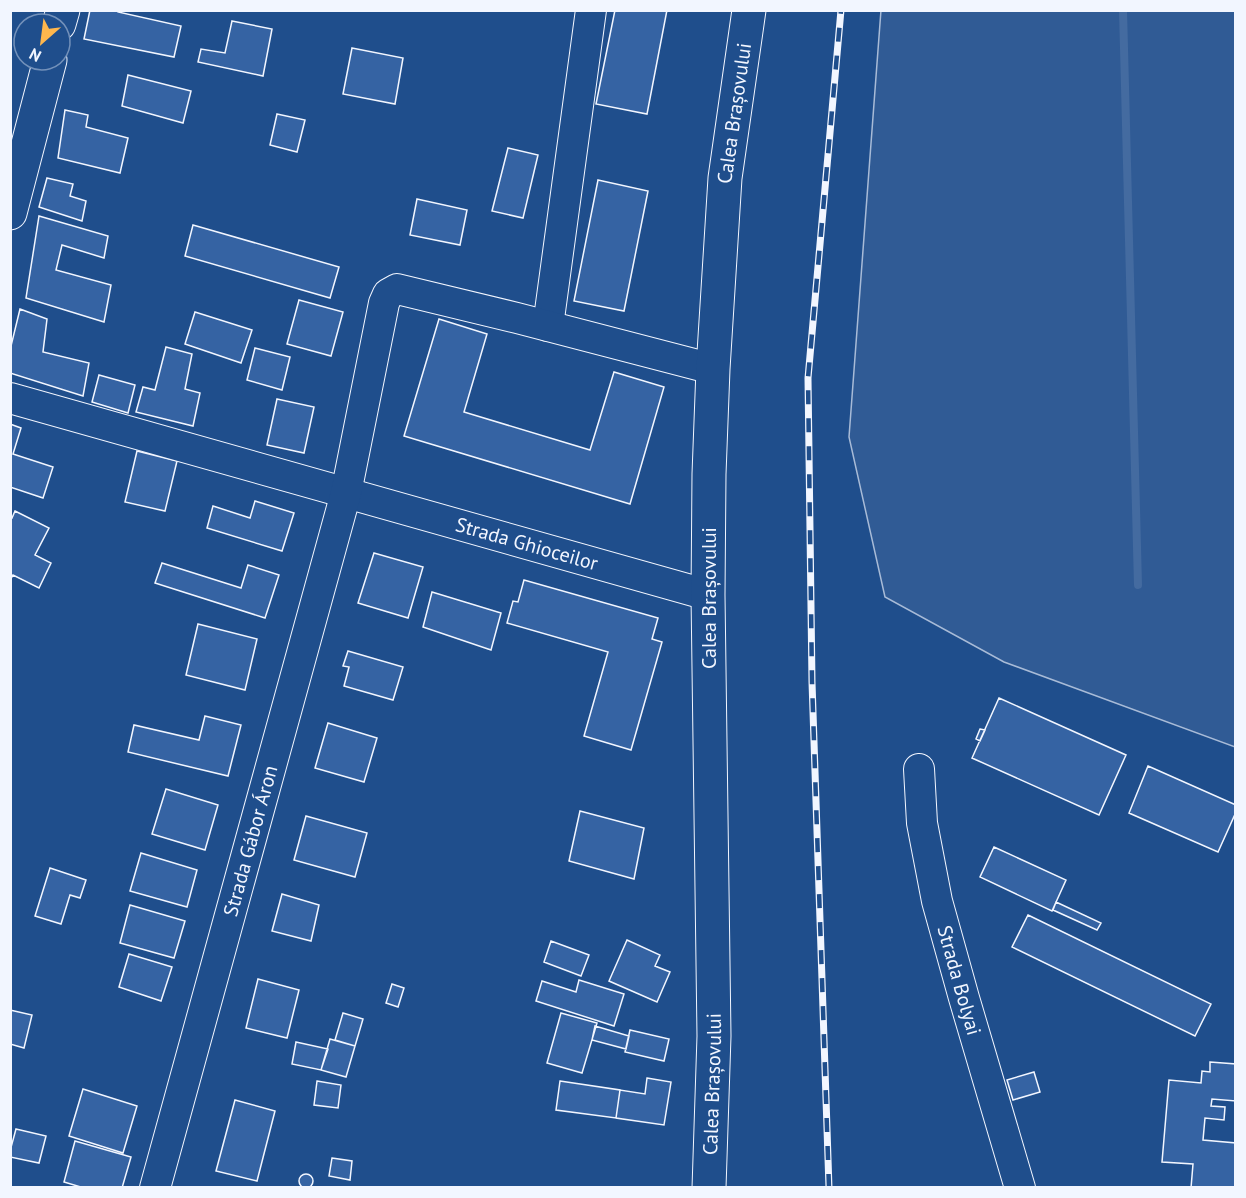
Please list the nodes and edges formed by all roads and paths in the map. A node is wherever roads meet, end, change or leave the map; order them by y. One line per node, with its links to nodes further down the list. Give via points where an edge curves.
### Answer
1 (591, 10): 5 (street)
2 (749, 10): 6 (main road, Calea Brașovului, via 725,178)
3 (47, 72): 4 (main road)
4 (10, 213)
5 (548, 326): 6 (street); 8 (street, via 398,290 388,294)
6 (713, 369): 9 (main road, Calea Brașovului)
7 (10, 398): 8 (street, Strada Ghioceilor)
8 (346, 493): 9 (street, Strada Ghioceilor); 11 (street, Strada Gábor Áron)
9 (708, 595): 12 (main road, Calea Brașovului, via 714,1036)
10 (920, 769): 13 (street, Strada Bolyai, via 922,824 937,901)
11 (155, 1188)
12 (709, 1188)
13 (1020, 1188)

